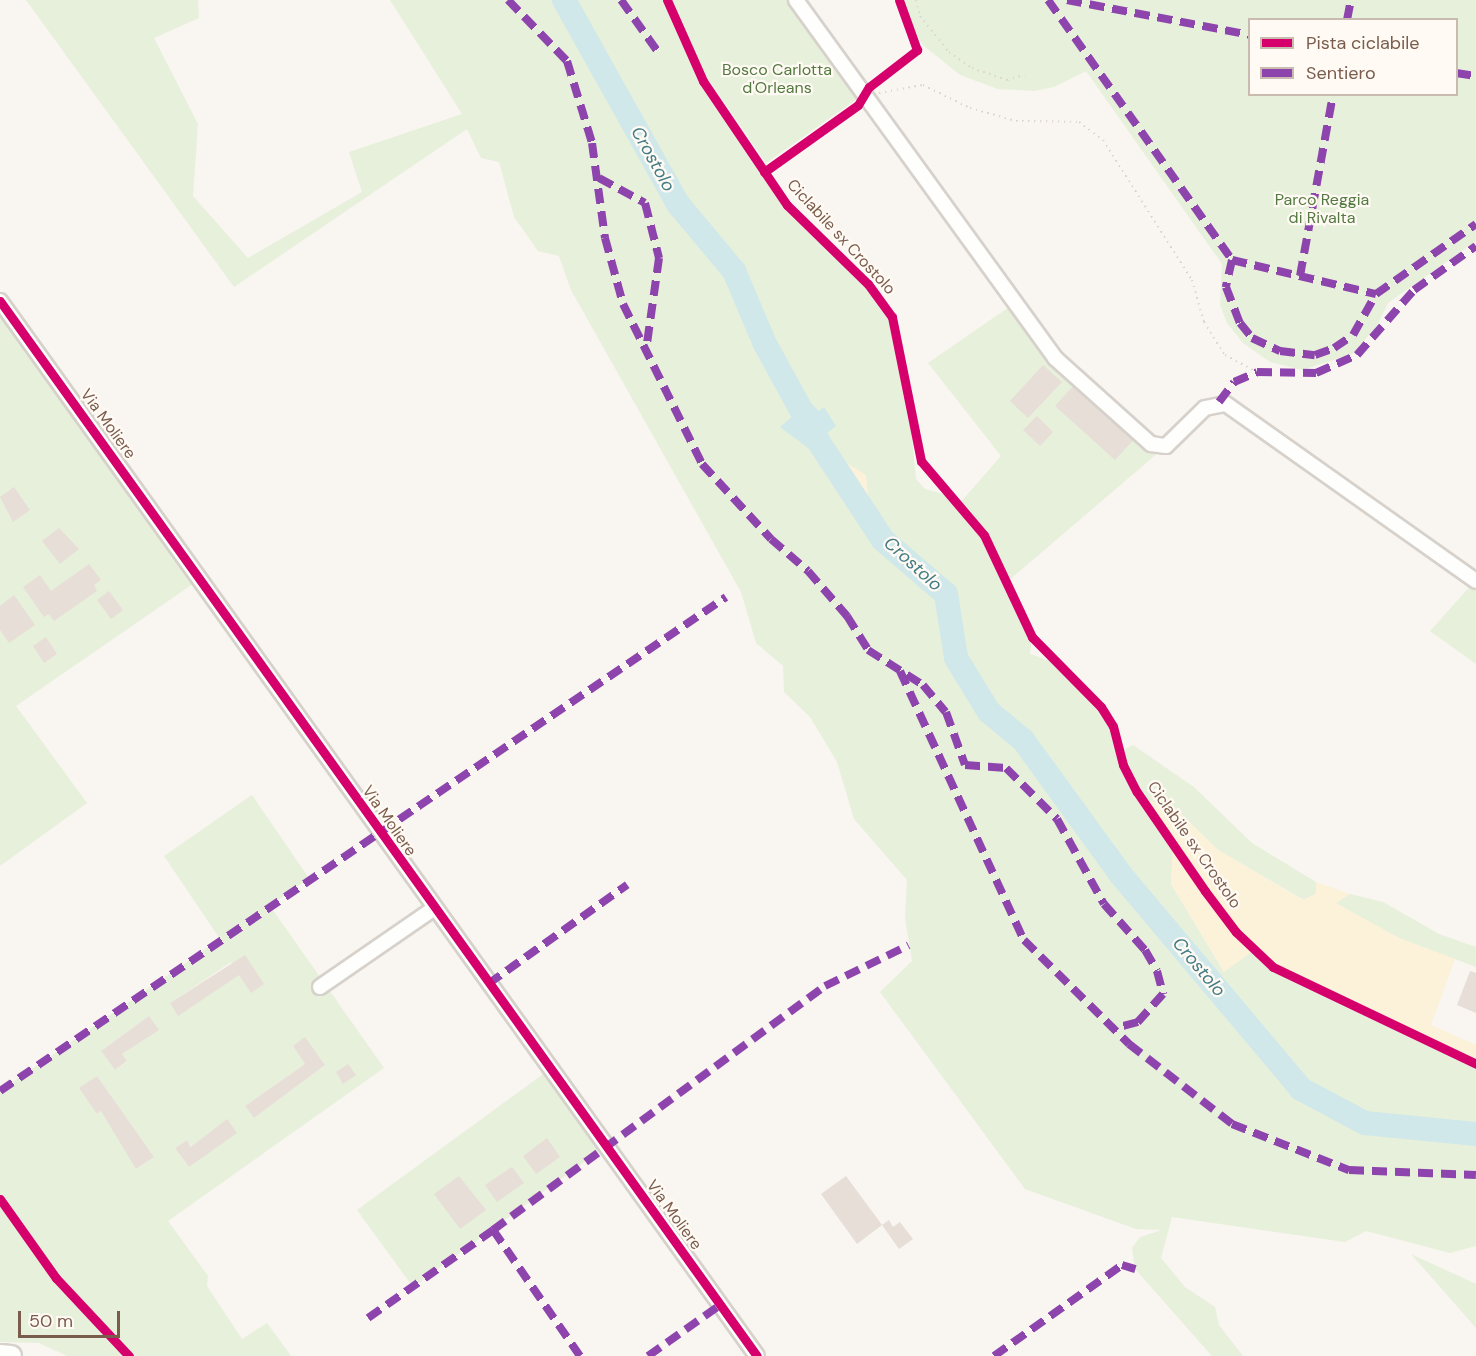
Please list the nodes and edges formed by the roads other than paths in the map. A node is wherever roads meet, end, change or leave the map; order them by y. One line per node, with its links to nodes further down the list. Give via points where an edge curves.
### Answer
1 (796, 0): 3 (street, via 1055,358 1151,444 1166,446 1205,408 1226,404)
2 (0, 301): 4 (street, Via Moliere)
3 (1476, 581)
4 (433, 909): 5 (street); 8 (street, Via Moliere)
5 (320, 987)
6 (0, 1355): 7 (main road)
7 (11, 1356)
8 (757, 1356)

